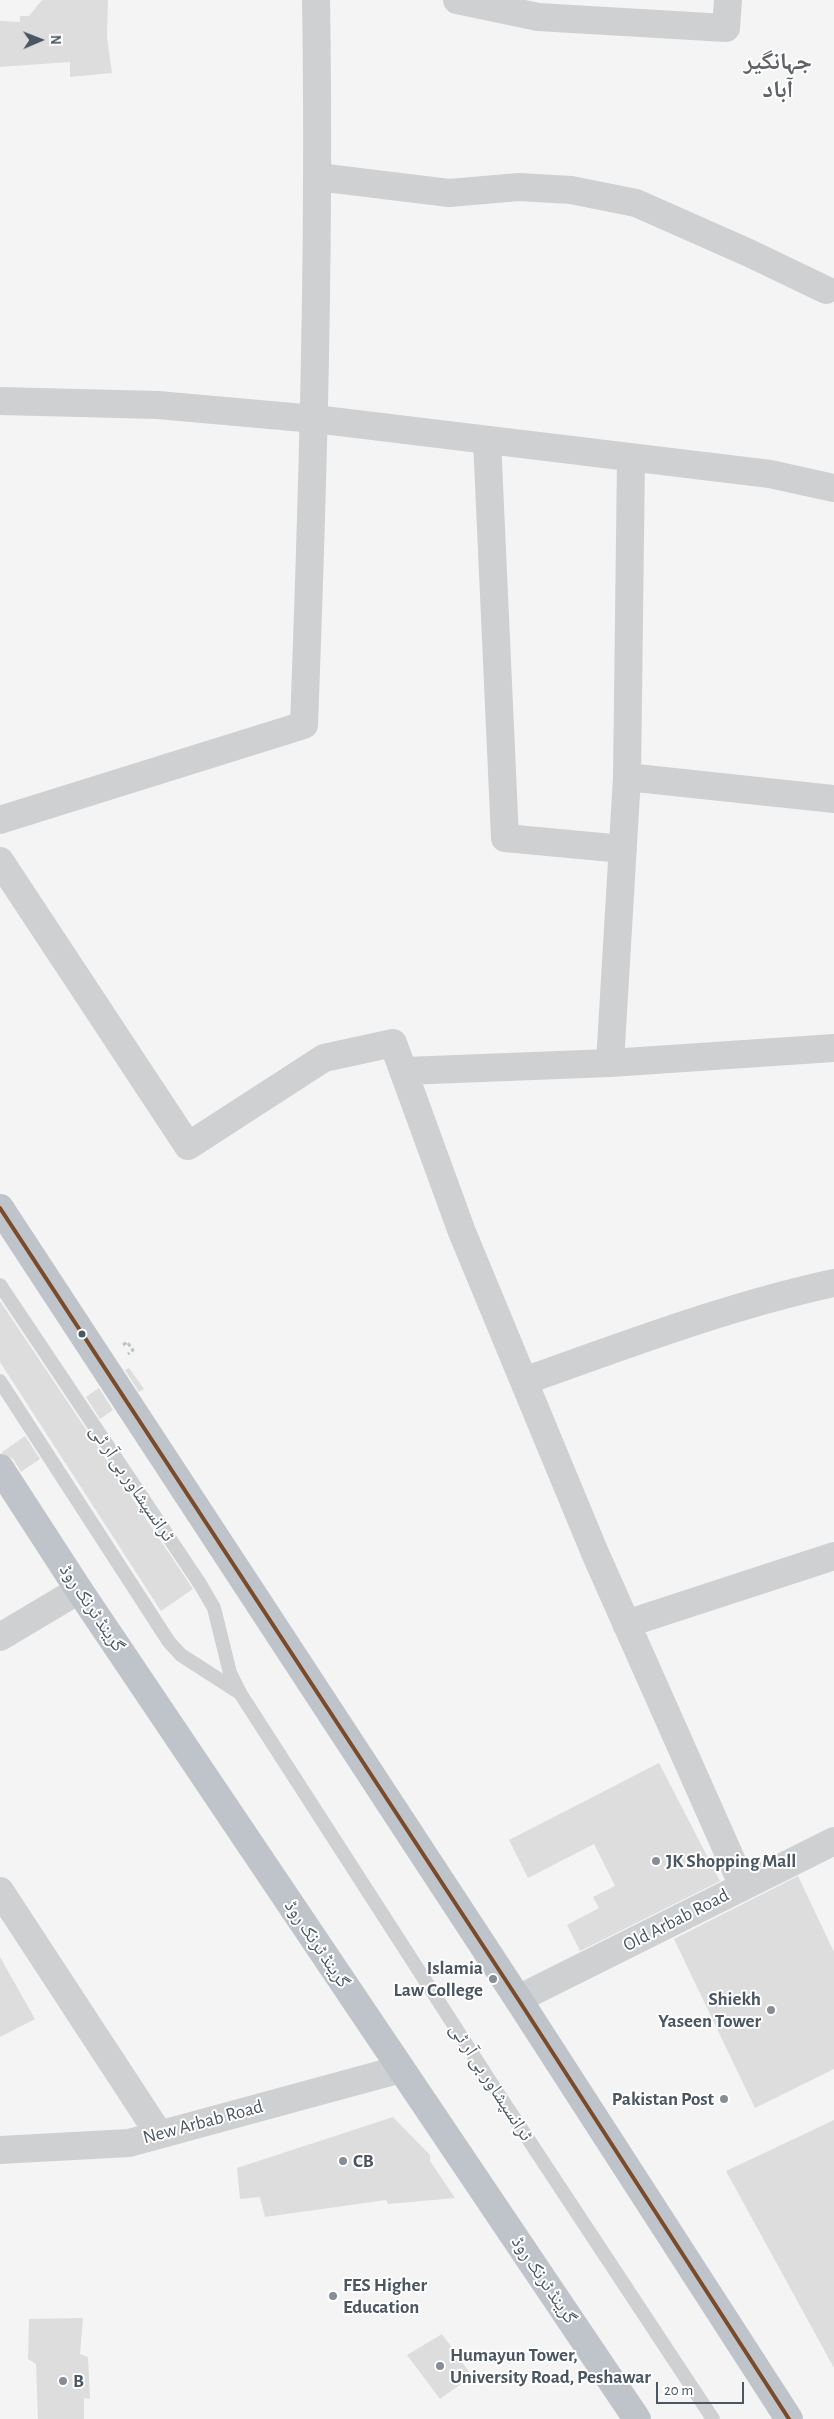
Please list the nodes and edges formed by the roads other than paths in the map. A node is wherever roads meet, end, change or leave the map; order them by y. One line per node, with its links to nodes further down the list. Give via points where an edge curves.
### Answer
1 (316, 0): 4 (street)
2 (458, 0): 3 (street, via 538,17 726,28)
3 (728, 0)
4 (318, 177): 5 (street, via 449,193 519,187 571,190 636,203); 7 (street)
5 (826, 290)
6 (0, 401): 7 (street, via 158,405)
7 (315, 419): 8 (street); 13 (street, via 304,725)
8 (487, 440): 9 (street); 14 (street, via 505,838)
9 (631, 457): 10 (street, via 770,474); 11 (street)
10 (834, 488)
11 (627, 777): 12 (street); 14 (street)
12 (834, 799)
13 (0, 820)
14 (623, 849): 17 (street)
15 (0, 861): 18 (street, via 188,1146 324,1058 393,1043)
16 (834, 1048): 17 (street)
17 (610, 1063): 18 (street)
18 (404, 1071): 23 (street, via 462,1232)
19 (0, 1208): 33 (highway)
20 (834, 1283): 23 (street, via 676,1327)
21 (0, 1285): 29 (lane, ٹرانسپشاور بی آر ٹی, via 200,1584 214,1608 230,1673)
22 (0, 1381): 29 (lane, ٹرانسپشاور بی آر ٹی, via 169,1642 181,1655)
23 (524, 1381): 27 (street)
24 (0, 1468): 26 (highway, گرینڈ ٹرنک روڈ)
25 (834, 1556): 27 (street)
26 (78, 1590): 28 (street); 34 (highway, گرینڈ ٹرنک روڈ)
27 (626, 1624): 31 (street)
28 (0, 1637)
29 (240, 1693): 38 (lane, ٹرانسپشاور بی آر ٹی)
30 (834, 1841): 31 (street, Old Arbab Road)
31 (743, 1886): 33 (street, Old Arbab Road)
32 (0, 1891): 35 (street)
33 (518, 1999): 39 (highway)
34 (401, 2069): 35 (street, New Arbab Road); 37 (highway, گرینڈ ٹرنک روڈ)
35 (160, 2134): 36 (street, New Arbab Road, via 129,2143)
36 (0, 2150)
37 (637, 2419)
38 (713, 2419)
39 (789, 2419)

